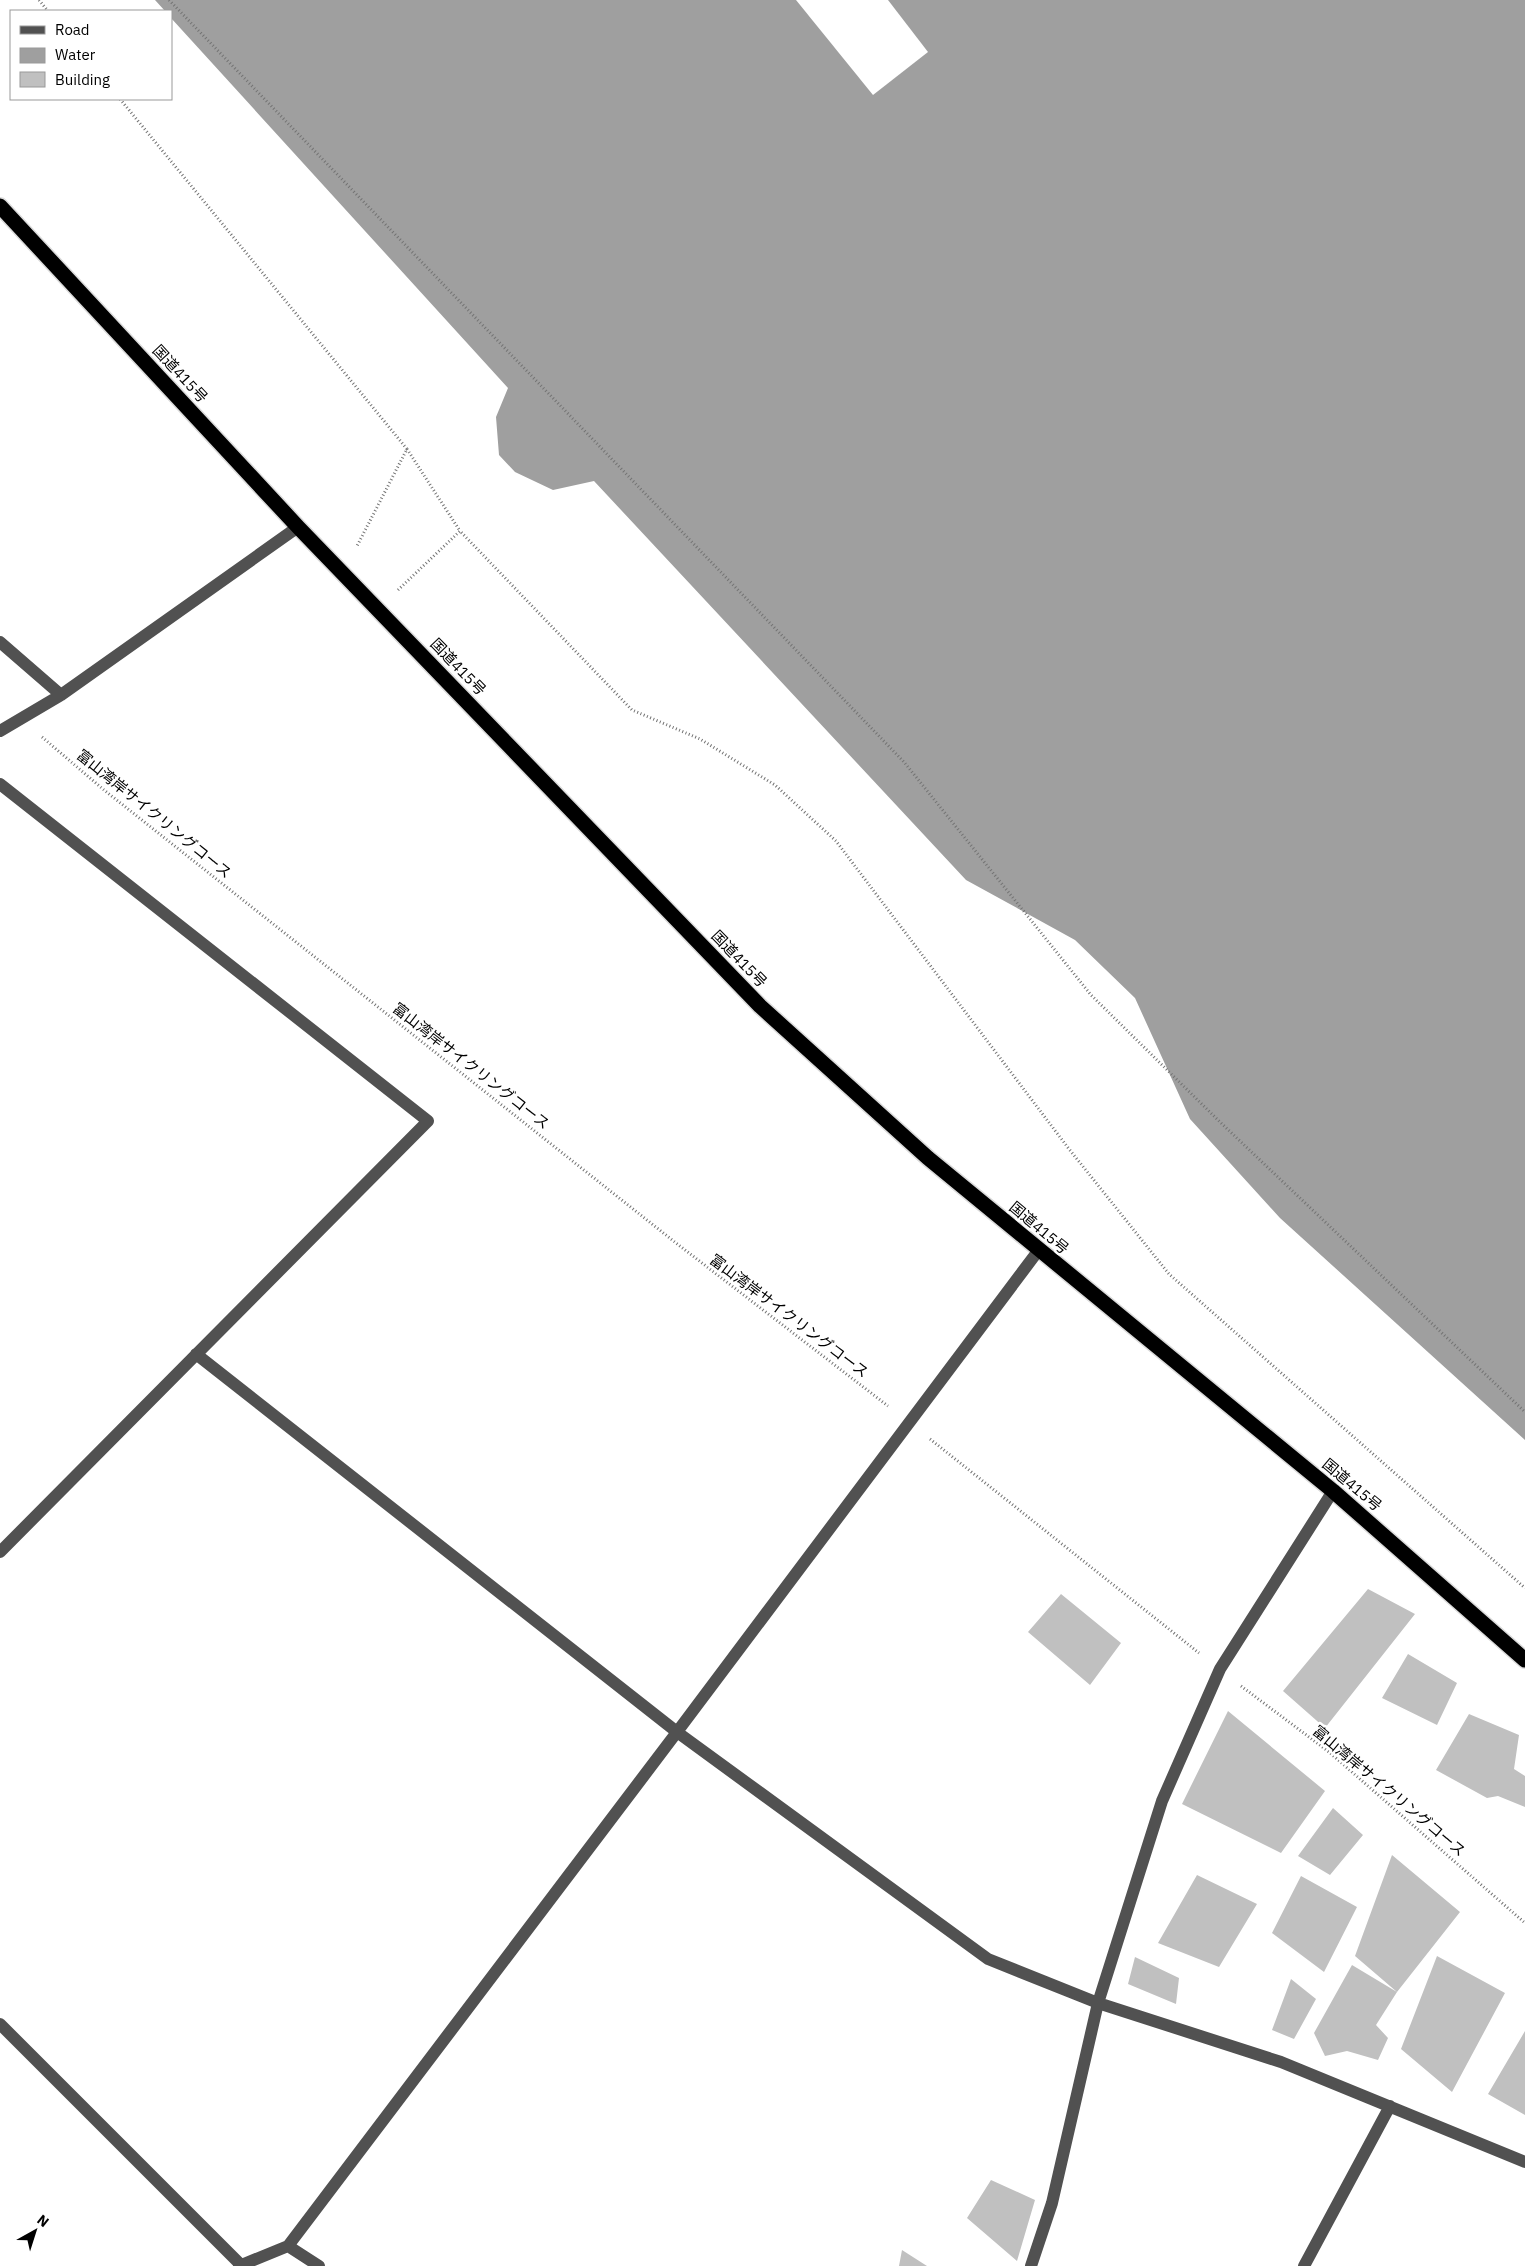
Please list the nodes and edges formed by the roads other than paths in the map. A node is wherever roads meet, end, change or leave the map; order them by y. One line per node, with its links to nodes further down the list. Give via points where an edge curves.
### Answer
1 (0, 206): 2 (highway, 国道415号)
2 (298, 527): 4 (street); 7 (highway, 国道415号, via 760,1006 928,1158)
3 (0, 642): 4 (street)
4 (61, 695): 5 (street)
5 (0, 731)
6 (0, 784): 8 (street, via 428,1120)
7 (1038, 1251): 9 (highway, 国道415号); 12 (street)
8 (196, 1354): 10 (street); 12 (street)
9 (1333, 1491): 11 (highway, 国道415号); 13 (street, via 1220,1669 1162,1800)
10 (0, 1552)
11 (1525, 1660)
12 (678, 1732): 13 (street, via 988,1959); 17 (street)
13 (1098, 2003): 15 (street, via 1281,2062); 20 (street, via 1052,2203)
14 (0, 2024): 18 (street)
15 (1390, 2106): 16 (street); 21 (street)
16 (1525, 2162)
17 (288, 2246): 18 (street); 19 (street)
18 (240, 2265)
19 (318, 2266)
20 (1030, 2266)
21 (1304, 2266)

